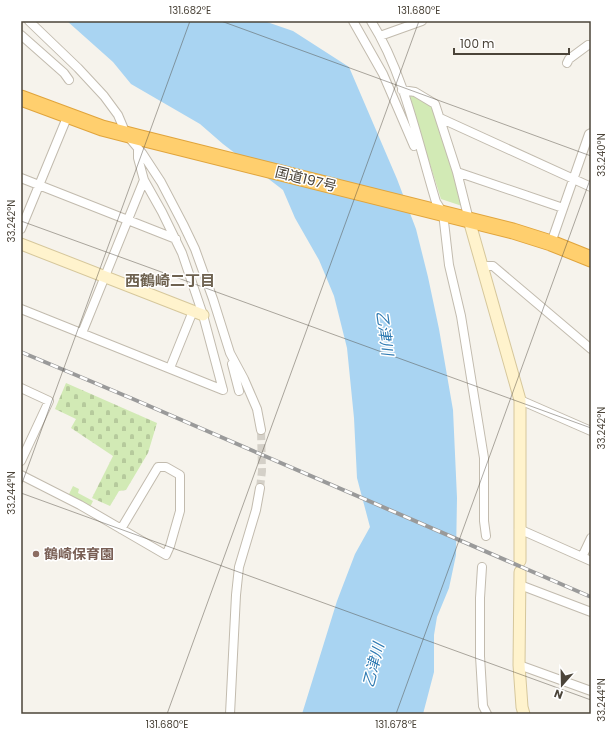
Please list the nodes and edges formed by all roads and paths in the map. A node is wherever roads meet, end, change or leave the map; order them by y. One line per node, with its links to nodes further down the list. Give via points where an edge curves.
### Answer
1 (29, 21): 15 (street, via 104,96)
2 (353, 21): 16 (street, via 384,74 417,155)
3 (371, 21): 6 (street)
4 (422, 21): 6 (street)
5 (21, 35): 9 (street)
6 (380, 36): 10 (street)
7 (590, 45): 8 (street)
8 (567, 63)
9 (69, 80)
10 (402, 90): 13 (street, via 414,92 435,104); 16 (street)
11 (21, 98): 12 (highway, 国道197号)
12 (68, 115): 15 (highway, 国道197号); 21 (street)
13 (440, 118): 17 (street); 19 (street)
14 (591, 133): 19 (street)
15 (134, 140): 20 (street); 24 (highway, 国道197号); 38 (street, via 161,182 195,249)
16 (426, 168): 24 (street, via 436,202)
17 (457, 172): 23 (street); 26 (street)
18 (21, 178): 21 (street)
19 (573, 179): 22 (street); 23 (street)
20 (144, 180): 25 (street); 28 (street)
21 (39, 185): 25 (street); 27 (street)
22 (591, 187)
23 (563, 208): 29 (street)
24 (443, 213): 26 (highway, 国道197号); 50 (street, via 449,265 461,316 484,458)
25 (128, 220): 28 (street); 33 (street)
26 (468, 220): 29 (highway, 国道197号); 32 (street)
27 (21, 229)
28 (176, 239): 35 (street)
29 (550, 243): 31 (highway, 国道197号)
30 (21, 244): 33 (street)
31 (591, 259)
32 (483, 266): 37 (street, via 493,266); 42 (street)
33 (105, 277): 35 (street); 36 (street)
34 (21, 309): 36 (street)
35 (198, 313): 39 (street); 39 (street, via 223,390)
36 (82, 333): 39 (street)
37 (591, 349)
38 (230, 354): 41 (street); 43 (street, via 251,394)
39 (170, 368)
40 (21, 388): 45 (street, via 49,401)
41 (239, 391)
42 (520, 400): 44 (street); 48 (street)
43 (261, 430)
44 (591, 431)
45 (21, 462)
46 (21, 475): 49 (street, via 80,505)
47 (260, 488): 59 (street, via 239,567)
48 (519, 529): 52 (street); 55 (street)
49 (121, 530): 49 (street, via 158,467 166,467 180,475 180,512 166,555)
50 (486, 536)
51 (591, 538): 52 (street)
52 (582, 557): 53 (street)
53 (591, 561)
54 (482, 566): 60 (street, via 480,656 483,706)
55 (520, 585): 56 (street); 57 (street)
56 (591, 612)
57 (519, 665): 58 (street); 61 (street)
58 (591, 691)
59 (230, 714)
60 (487, 714)
61 (524, 714)

